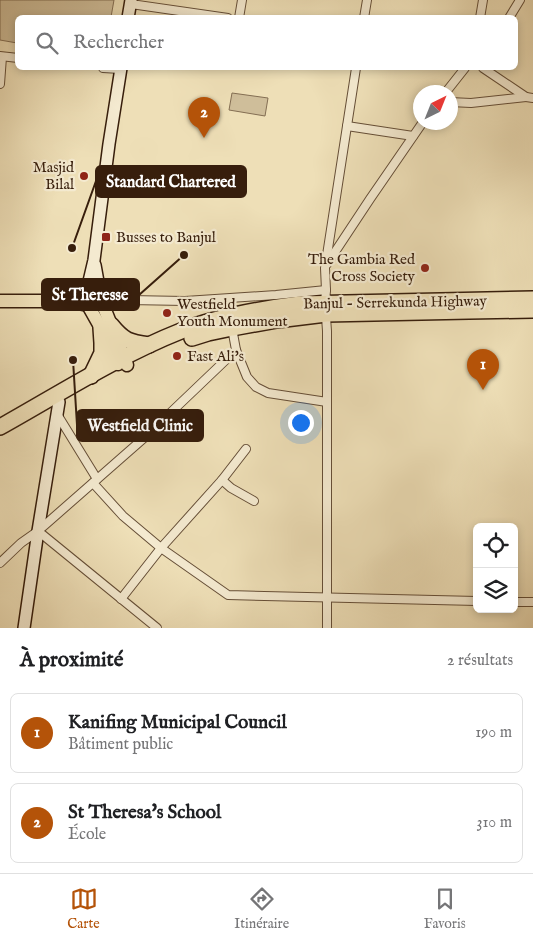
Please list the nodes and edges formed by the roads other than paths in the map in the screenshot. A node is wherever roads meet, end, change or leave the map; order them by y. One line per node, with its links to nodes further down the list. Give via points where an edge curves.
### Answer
1 (242, 0): 8 (street)
2 (367, 0): 9 (street)
3 (484, 0): 10 (street)
4 (520, 0): 11 (street)
5 (131, 2): 6 (street); 7 (street)
6 (129, 15)
7 (210, 15)
8 (240, 15)
9 (364, 15)
10 (481, 15)
11 (511, 15)
12 (1, 56): 13 (street); 18 (street)
13 (15, 58)
14 (120, 70): 25 (street)
15 (356, 70): 22 (street)
16 (463, 70): 19 (street)
17 (486, 70): 20 (street)
18 (0, 84)
19 (452, 85)
20 (529, 98): 21 (street)
21 (458, 102)
22 (347, 126): 24 (street); 26 (street)
23 (417, 130): 24 (street)
24 (413, 136): 26 (street)
25 (94, 260): 27 (street); 28 (street)
26 (325, 268): 32 (street)
27 (87, 299): 28 (main road); 31 (main road, via 67,302); 34 (main road)
28 (101, 299): 30 (street); 30 (street); 34 (main road)
29 (533, 299): 32 (highway, Banjul - Serrekunda Highway)
30 (129, 300): 32 (street, via 185,301 276,295)
31 (0, 301)
32 (326, 302): 33 (highway, Banjul - Serrekunda Highway); 35 (highway, Banjul - Serrekunda Highway, via 276,320); 36 (highway, Banjul - Serrekunda Highway, via 268,308 216,320 182,330); 40 (street)
33 (533, 310)
34 (106, 326): 36 (highway, via 126,340); 38 (main road); 39 (highway, via 102,353)
35 (232, 328): 37 (street); 38 (highway, Banjul - Serrekunda Highway, via 179,342)
36 (149, 345): 38 (highway, Banjul - Serrekunda Highway)
37 (236, 350): 40 (street, via 247,377 256,387 268,393); 46 (street)
38 (122, 363): 39 (highway); 41 (highway)
39 (91, 376): 42 (highway)
40 (327, 402): 51 (street)
41 (58, 408): 43 (highway); 46 (street); 48 (street)
42 (0, 428)
43 (0, 437)
44 (246, 449): 45 (street)
45 (222, 480): 47 (street); 49 (street)
46 (95, 481): 48 (street); 49 (street, via 123,516)
47 (254, 501)
48 (38, 531): 50 (street); 52 (street); 56 (street)
49 (161, 548): 51 (street, via 228,595); 52 (street)
50 (0, 563)
51 (327, 598): 53 (street); 58 (street)
52 (121, 599): 57 (street)
53 (473, 601)
54 (518, 602): 55 (street)
55 (533, 602)
56 (24, 628)
57 (157, 628)
58 (327, 628)

